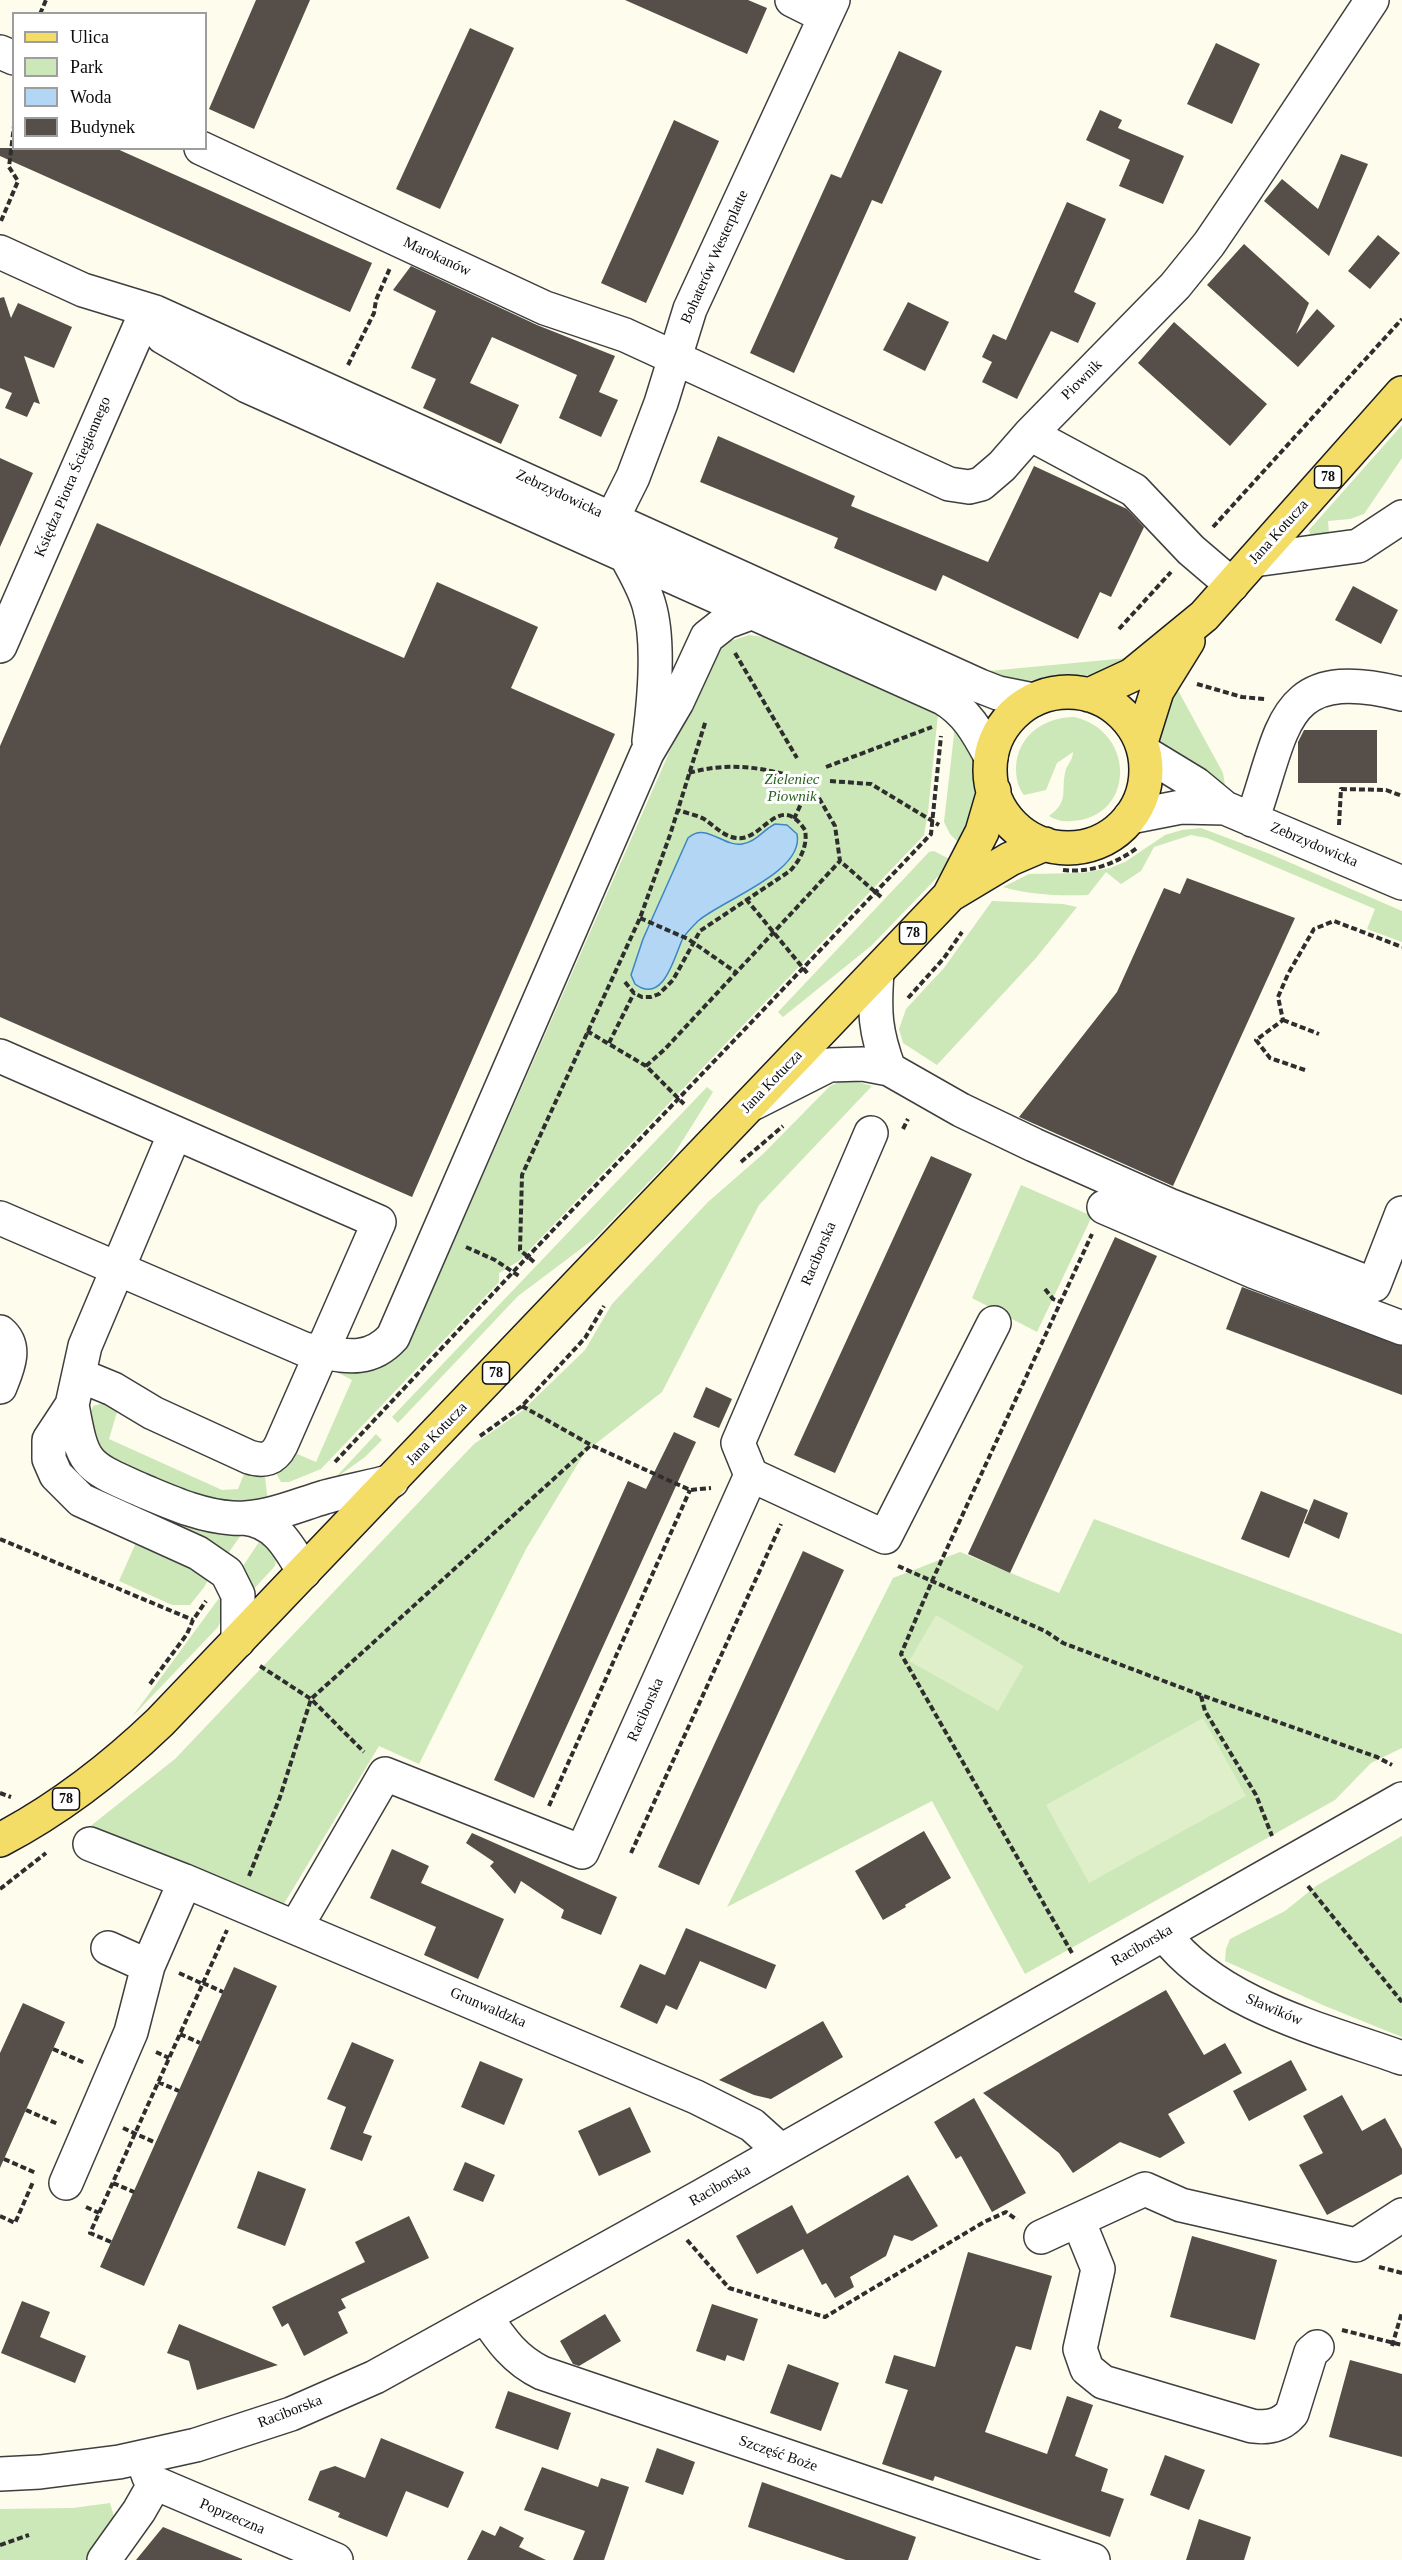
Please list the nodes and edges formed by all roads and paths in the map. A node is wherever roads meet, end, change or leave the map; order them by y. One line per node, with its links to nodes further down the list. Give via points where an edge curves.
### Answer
1 (792, 0): 3 (street)
2 (1372, 0): 13 (street, Piownik, via 1209,244 1175,286)
3 (828, 8): 10 (street, Bohaterów Westerplatte, via 690,309)
4 (12, 142): 6 (path, via 9,167 18,181)
5 (205, 150): 7 (street, Marokanów)
6 (1, 236): 8 (street, Zebrzydowicka, via 83,290)
7 (402, 241): 10 (street, Marokanów, via 545,308 625,335); 11 (path, via 374,313)
8 (143, 317): 14 (street, Zebrzydowicka, via 248,386); 24 (street, Księdza Piotra Ściegiennego)
9 (1402, 319): 17 (path)
10 (675, 359): 13 (street, Piownik, via 958,486 981,484); 16 (street, Bohaterów Westerplatte, via 641,456)
11 (346, 369)
12 (1402, 393): 19 (main road, Jana Kotucza / 78)
13 (1030, 434): 17 (street, via 1134,490)
14 (414, 457): 16 (street, Zebrzydowicka); 18 (street, Zebrzydowicka)
15 (1402, 517): 19 (street, via 1358,546)
16 (612, 519): 29 (street, Zebrzydowicka, via 980,686)
17 (1191, 550): 20 (street); 23 (path)
18 (625, 554): 21 (street, Zebrzydowicka); 35 (street, via 643,588 652,619 653,706)
19 (1254, 560): 20 (main road, Jana Kotucza / 78)
20 (1232, 585): 22 (main road, Jana Kotucza / 78)
21 (753, 612): 35 (street, via 726,622 707,637 677,702); 36 (street, Zebrzydowicka, via 951,702 967,716)
22 (1204, 616): 28 (main road, Jana Kotucza / 78, via 1132,675); 34 (main road, Jana Kotucza / 78, via 1157,692)
23 (1119, 629)
24 (0, 646)
25 (728, 656): 37 (path, via 731,647)
26 (1193, 683): 30 (path, via 1242,697)
27 (1402, 694): 30 (street, via 1337,686 1317,690)
28 (1089, 695): 29 (main road, 78, via 1058,692); 34 (main road, 78, via 1124,715)
29 (1033, 700): 36 (main road, 78, via 1005,724)
30 (1299, 703): 47 (street, via 1285,721)
31 (708, 713): 39 (path)
32 (938, 720): 38 (path, via 934,726)
33 (942, 729): 49 (path)
34 (1143, 748): 47 (street, Zebrzydowicka); 52 (main road, 78, via 1144,788)
35 (647, 753): 102 (street, via 393,1337 364,1356)
36 (991, 757): 42 (main road, 78)
37 (797, 758)
38 (826, 767)
39 (688, 773): 40 (path, via 732,765); 46 (path)
40 (788, 775)
41 (830, 781): 49 (path, via 871,784)
42 (993, 791): 53 (main road, 78, via 1013,824); 57 (main road, Jana Kotucza / 78, via 982,832)
43 (805, 795): 48 (path)
44 (1402, 796): 51 (path, via 1386,790 1341,789)
45 (819, 798): 54 (path, via 835,826)
46 (678, 810): 48 (path, via 740,838 771,818); 60 (path)
47 (1239, 814): 52 (street, Zebrzydowicka, via 1169,808); 55 (street, Zebrzydowicka)
48 (794, 819): 59 (path, via 806,830 798,863)
49 (933, 821): 50 (path); 56 (path, via 931,834)
50 (939, 825)
51 (1339, 828)
52 (1135, 832): 53 (main road, 78, via 1073,847); 53 (path, via 1122,859 1097,869 1075,872)
53 (1051, 857): 57 (main road, Jana Kotucza / 78, via 1010,859)
54 (840, 861): 56 (path); 62 (path)
55 (1402, 883)
56 (875, 892): 58 (path); 65 (path)
57 (950, 895): 67 (main road, Jana Kotucza / 78)
58 (881, 897)
59 (746, 899): 62 (path); 63 (path)
60 (640, 918): 63 (path); 73 (path)
61 (963, 929): 71 (path)
62 (774, 933): 65 (path); 66 (path)
63 (690, 940): 66 (path); 70 (path, via 667,988 651,997)
64 (1402, 947): 72 (path, via 1334,921 1314,928 1278,997)
65 (802, 968): 68 (path); 80 (path)
66 (737, 972): 77 (path)
67 (877, 972): 78 (street, via 874,1013); 82 (main road, Jana Kotucza / 78)
68 (808, 974)
69 (626, 982): 70 (path)
70 (634, 993): 75 (path)
71 (904, 1004)
72 (1283, 1020): 74 (path); 79 (path, via 1256,1040 1270,1058)
73 (587, 1031): 75 (path); 91 (path, via 522,1176 520,1250)
74 (1319, 1034)
75 (609, 1044): 77 (path)
76 (0, 1056): 84 (street)
77 (646, 1066): 80 (path)
78 (889, 1069): 82 (street, via 863,1064 829,1065); 88 (street, via 1034,1146 1169,1205 1374,1285)
79 (1305, 1070)
80 (679, 1098): 81 (path); 91 (path)
81 (684, 1104)
82 (751, 1105): 112 (main road, Jana Kotucza / 78)
83 (787, 1122): 86 (path)
84 (175, 1133): 93 (street); 102 (street, via 379,1222)
85 (872, 1133): 111 (street, Raciborska, via 738,1443)
86 (736, 1167)
87 (1104, 1207): 98 (path); 100 (street, via 1255,1272)
88 (1402, 1213)
89 (0, 1218): 93 (street)
90 (457, 1243): 94 (path)
91 (528, 1257): 92 (path); 94 (path)
92 (534, 1262)
93 (118, 1268): 102 (street, via 304,1349); 104 (street, via 86,1346)
94 (514, 1271): 95 (path); 106 (path)
95 (519, 1276)
96 (1045, 1289): 98 (path)
97 (606, 1302): 105 (path, via 585,1338)
98 (1061, 1302): 121 (path)
99 (994, 1323): 117 (street)
100 (1402, 1328)
101 (0, 1332): 103 (street, via 10,1350)
102 (322, 1351): 104 (street, via 281,1445 267,1459 249,1457 153,1413 113,1389)
103 (0, 1387)
104 (76, 1390): 116 (street, via 81,1450 101,1472 182,1507 215,1516); 120 (street, via 49,1440 51,1467 63,1484 91,1505 198,1553)
105 (522, 1406): 108 (path); 109 (path)
106 (377, 1418): 107 (path); 110 (path)
107 (381, 1422)
108 (473, 1441)
109 (591, 1445): 114 (path); 129 (path)
110 (333, 1464)
111 (751, 1476): 115 (street); 131 (street, Raciborska, via 582,1852)
112 (392, 1481): 116 (street, via 285,1511); 119 (main road, Jana Kotucza / 78)
113 (707, 1488): 114 (path)
114 (690, 1490): 135 (path)
115 (794, 1496): 117 (street); 138 (path)
116 (244, 1518): 119 (street, via 277,1532)
117 (885, 1537): 121 (path, via 886,1560)
118 (0, 1539): 122 (path)
119 (303, 1572): 123 (main road, Jana Kotucza / 78)
120 (227, 1573): 122 (path); 123 (street, via 238,1598)
121 (932, 1581): 128 (path, via 1063,1642); 146 (path, via 901,1654)
122 (193, 1620): 127 (path)
123 (238, 1641): 136 (main road, Jana Kotucza / 78, via 129,1752 48,1812)
124 (266, 1660): 125 (path)
125 (260, 1666): 126 (path); 129 (path)
126 (254, 1673)
127 (149, 1685)
128 (1201, 1695): 130 (path); 139 (path, via 1205,1711 1256,1796)
129 (311, 1699): 131 (path); 142 (path, via 280,1797)
130 (1392, 1765)
131 (386, 1774): 143 (street)
132 (0, 1793): 133 (path)
133 (18, 1797)
134 (1402, 1798): 139 (street, Raciborska)
135 (552, 1800)
136 (0, 1840)
137 (90, 1844): 140 (street, Grunwaldzka); 141 (path, via 70,1836)
138 (631, 1853)
139 (1296, 1876): 144 (street, Raciborska); 150 (path)
140 (185, 1881): 142 (street, Grunwaldzka); 147 (street)
141 (0, 1889)
142 (238, 1904): 143 (street, Grunwaldzka); 148 (path)
143 (296, 1928): 156 (street, Grunwaldzka, via 696,2097 752,2125)
144 (1164, 1934): 153 (street, Sławików, via 1197,1970 1237,1994); 156 (street, Raciborska)
145 (108, 1948): 147 (street)
146 (1073, 1955)
147 (148, 1966): 158 (street, via 131,2032)
148 (203, 1983): 149 (path); 151 (path)
149 (223, 1992)
150 (1402, 2002)
151 (180, 2034): 152 (path); 154 (path)
152 (200, 2043)
153 (1402, 2058)
154 (158, 2082): 155 (path); 159 (path)
155 (178, 2091)
156 (781, 2151): 169 (street, Raciborska)
157 (4, 2159): 158 (path)
158 (52, 2178)
159 (113, 2183): 160 (path); 165 (path, via 90,2233)
160 (134, 2192)
161 (1402, 2215): 162 (street, via 1356,2245 1181,2205 1145,2189)
162 (1078, 2220): 164 (street); 170 (street, via 1098,2269 1080,2349 1087,2369 1103,2382 1263,2428 1286,2420 1292,2413 1311,2352)
163 (682, 2234): 164 (path, via 729,2288 825,2318 1006,2212)
164 (1041, 2237)
165 (111, 2242)
166 (1384, 2268): 167 (path)
167 (1402, 2272)
168 (1402, 2312): 171 (path)
169 (485, 2316): 173 (street, Raciborska, via 394,2368 337,2395); 179 (street, Szczęść Boże, via 511,2353 542,2373)
170 (1325, 2337): 171 (path)
171 (1393, 2344): 172 (path)
172 (1402, 2345)
173 (148, 2471): 174 (street, Raciborska, via 68,2469); 177 (street, via 139,2511); 178 (street, Poprzeczna)
174 (0, 2474)
175 (29, 2535): 176 (path)
176 (0, 2545)
177 (104, 2560)
178 (336, 2560)
179 (1093, 2560)

